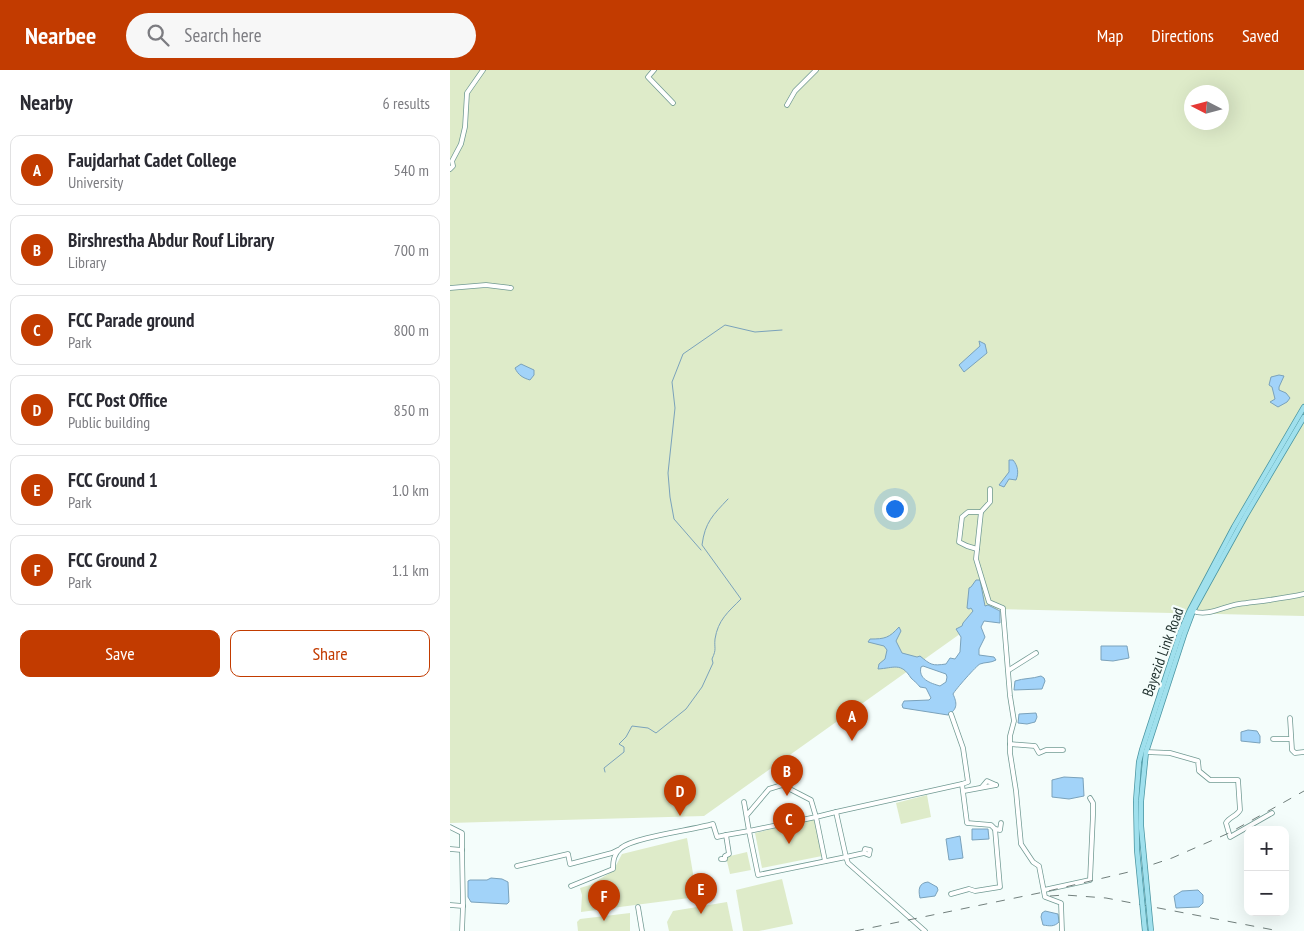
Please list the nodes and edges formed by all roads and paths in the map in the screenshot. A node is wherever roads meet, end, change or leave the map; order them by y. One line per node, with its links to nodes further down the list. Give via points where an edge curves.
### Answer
1 (483, 70): 6 (street, via 467,93 465,127)
2 (654, 70): 4 (street, via 648,77)
3 (816, 70): 5 (street, via 795,91)
4 (673, 103)
5 (787, 105)
6 (450, 169)
7 (450, 288): 8 (street)
8 (510, 288)
9 (1304, 408): 30 (main road, Bayezid Link Road, via 1234,527 1180,633 1142,750)
10 (1304, 417): 15 (main road, Bayezid Link Road)
11 (990, 489): 12 (street, via 990,502)
12 (981, 512): 13 (street); 13 (street, via 968,512 962,516 959,535 959,542)
13 (978, 549): 17 (street, via 976,559 988,600 1003,611)
14 (1304, 594): 15 (street, via 1236,604 1211,612)
15 (1193, 611): 24 (main road, Bayezid Link Road)
16 (1036, 653): 17 (street)
17 (1009, 670): 22 (street, via 1014,721)
18 (951, 714): 26 (street, via 963,748 968,782)
19 (1290, 718): 21 (street)
20 (1273, 739): 21 (street)
21 (1291, 739): 25 (street, via 1295,753)
22 (1010, 744): 23 (street, via 1035,746 1039,753); 50 (street, via 1021,844 1039,866)
23 (1064, 750)
24 (1146, 752): 30 (main road, Bayezid Link Road); 33 (street, via 1170,753 1198,761 1199,771 1210,780 1238,780 1240,810 1226,824 1230,837)
25 (1304, 752)
26 (962, 784): 28 (street); 32 (street)
27 (982, 787): 28 (street)
28 (964, 791): 39 (street, via 967,823 991,825)
29 (1090, 798): 50 (street, via 1093,815 1090,880)
30 (1138, 801): 59 (main road, Bayezid Link Road, bridge, via 1138,850); 60 (main road, Bayezid Link Road, bridge)
31 (744, 802): 34 (street)
32 (836, 812): 35 (street); 45 (street)
33 (1272, 813)
34 (747, 816): 35 (street, via 769,789 782,785 811,800); 38 (street)
35 (816, 817): 38 (street); 47 (street)
36 (1001, 823): 39 (street)
37 (450, 828): 43 (street, via 462,833)
38 (749, 830): 40 (street); 47 (street, via 758,875)
39 (999, 830): 51 (street, via 1000,887 968,889)
40 (726, 835): 41 (street, via 717,837 714,824 633,842); 46 (street, via 729,854)
41 (621, 848): 48 (street, via 570,864 568,854); 49 (street, via 613,859 613,869)
42 (450, 849): 43 (street)
43 (462, 850): 53 (street)
44 (864, 853): 45 (street)
45 (846, 857): 47 (street); 57 (street, via 848,864)
46 (721, 859)
47 (825, 862)
48 (517, 866)
49 (572, 886)
50 (1044, 890): 58 (street, via 1047,898 1061,903)
51 (951, 894)
52 (450, 905): 53 (street)
53 (463, 906): 55 (street)
54 (638, 907): 56 (street)
55 (462, 931)
56 (642, 931)
57 (925, 931)
58 (1062, 931)
59 (1145, 931)
60 (1151, 931)

